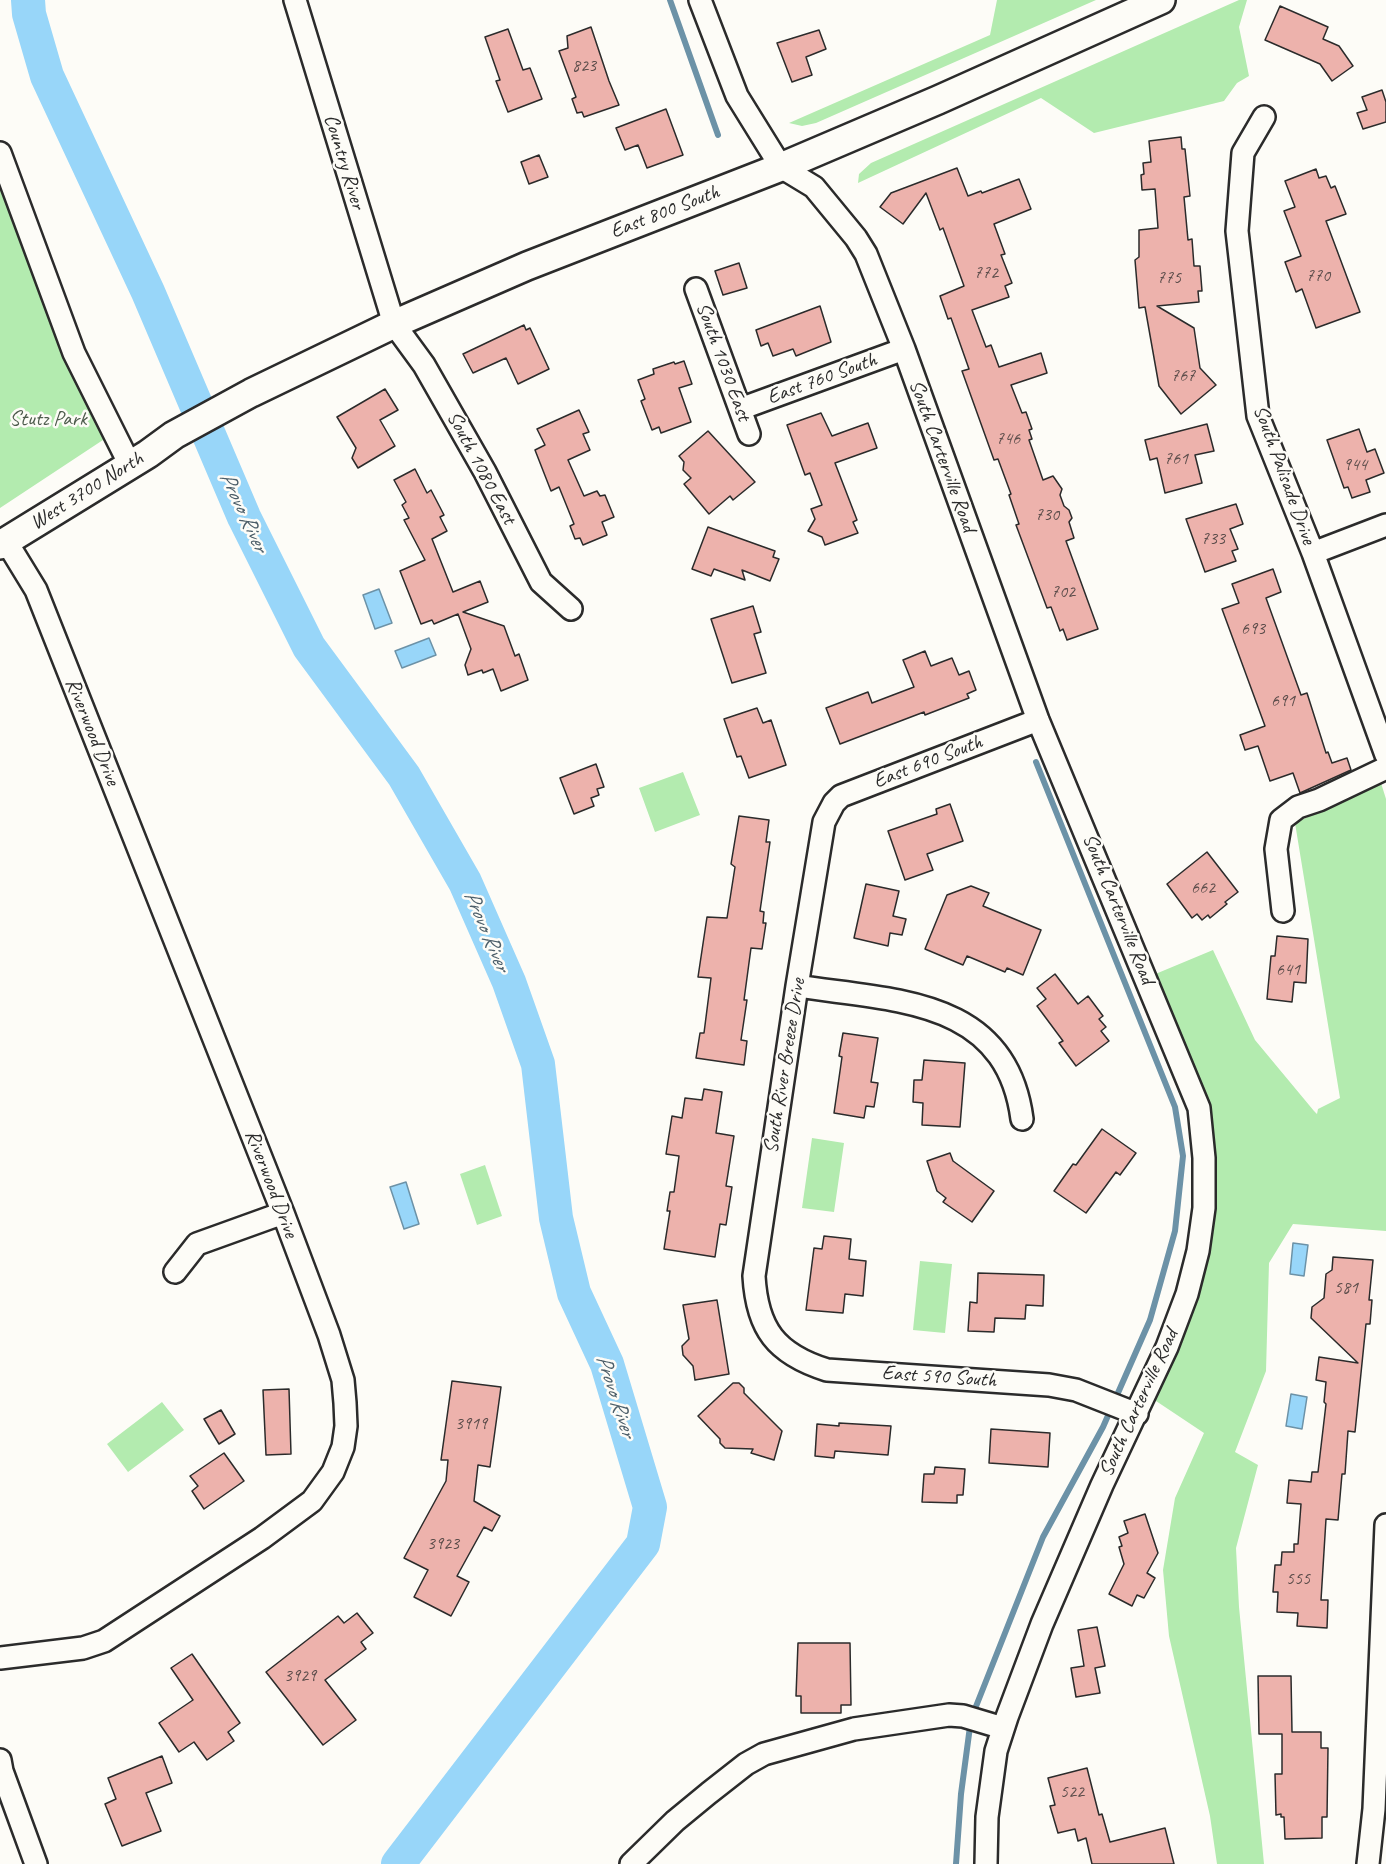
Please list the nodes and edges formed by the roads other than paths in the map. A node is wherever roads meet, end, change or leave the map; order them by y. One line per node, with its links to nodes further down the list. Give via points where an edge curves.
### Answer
1 (295, 0): 8 (street, Country River)
2 (700, 0): 6 (street, South Carterville Road, via 737,96)
3 (1161, 0): 6 (main road, East 800 South)
4 (1264, 117): 16 (street, South Palisade Drive, via 1243,153 1237,231 1256,404)
5 (0, 153): 13 (street, via 74,353)
6 (781, 167): 8 (main road, East 800 South, via 527,266); 9 (street, South Carterville Road, via 814,187 856,238)
7 (696, 289): 10 (street, South 1030 East)
8 (394, 324): 12 (main road, East 800 South); 17 (street, South 1080 East, via 430,374 541,582)
9 (904, 349): 10 (street, East 760 South); 18 (street, South Carterville Road)
10 (740, 409): 11 (street, South 1030 East)
11 (749, 434)
12 (174, 435): 13 (main road, West 3700 North)
13 (130, 465): 15 (main road, West 3700 North)
14 (1386, 525): 16 (street)
15 (3, 543): 25 (street, Riverwood Drive, via 36,590)
16 (1313, 553): 19 (street, South Palisade Drive)
17 (571, 609)
18 (1038, 720): 21 (street, East 690 South, via 842,795); 28 (street, South Carterville Road, via 1199,1107 1204,1198 1198,1251 1187,1294)
19 (1386, 754)
20 (1386, 768): 22 (street, via 1298,807 1281,820 1276,849)
21 (826, 817): 23 (street, South River Breeze Drive)
22 (1283, 911)
23 (797, 986): 24 (street, via 925,1006 967,1024 1005,1062 1019,1096); 27 (street, South River Breeze Drive, via 754,1276)
24 (1023, 1119)
25 (283, 1213): 26 (street, via 197,1244); 30 (street, Riverwood Drive, via 343,1380 343,1447 324,1488 299,1512 117,1635 83,1648)
26 (175, 1272)
27 (760, 1315): 28 (street, East 590 South, via 788,1352 827,1370 1049,1385 1076,1390)
28 (1137, 1414): 31 (street, South Carterville Road, via 1042,1624)
29 (1386, 1525): 33 (street)
30 (0, 1658)
31 (1003, 1728): 35 (street, via 963,1716 949,1716 854,1729 764,1754 675,1821); 36 (street, South Carterville Road, via 987,1817)
32 (0, 1760): 34 (street)
33 (1380, 1809): 37 (street)
34 (36, 1864)
35 (631, 1864)
36 (986, 1864)
37 (1368, 1864)

